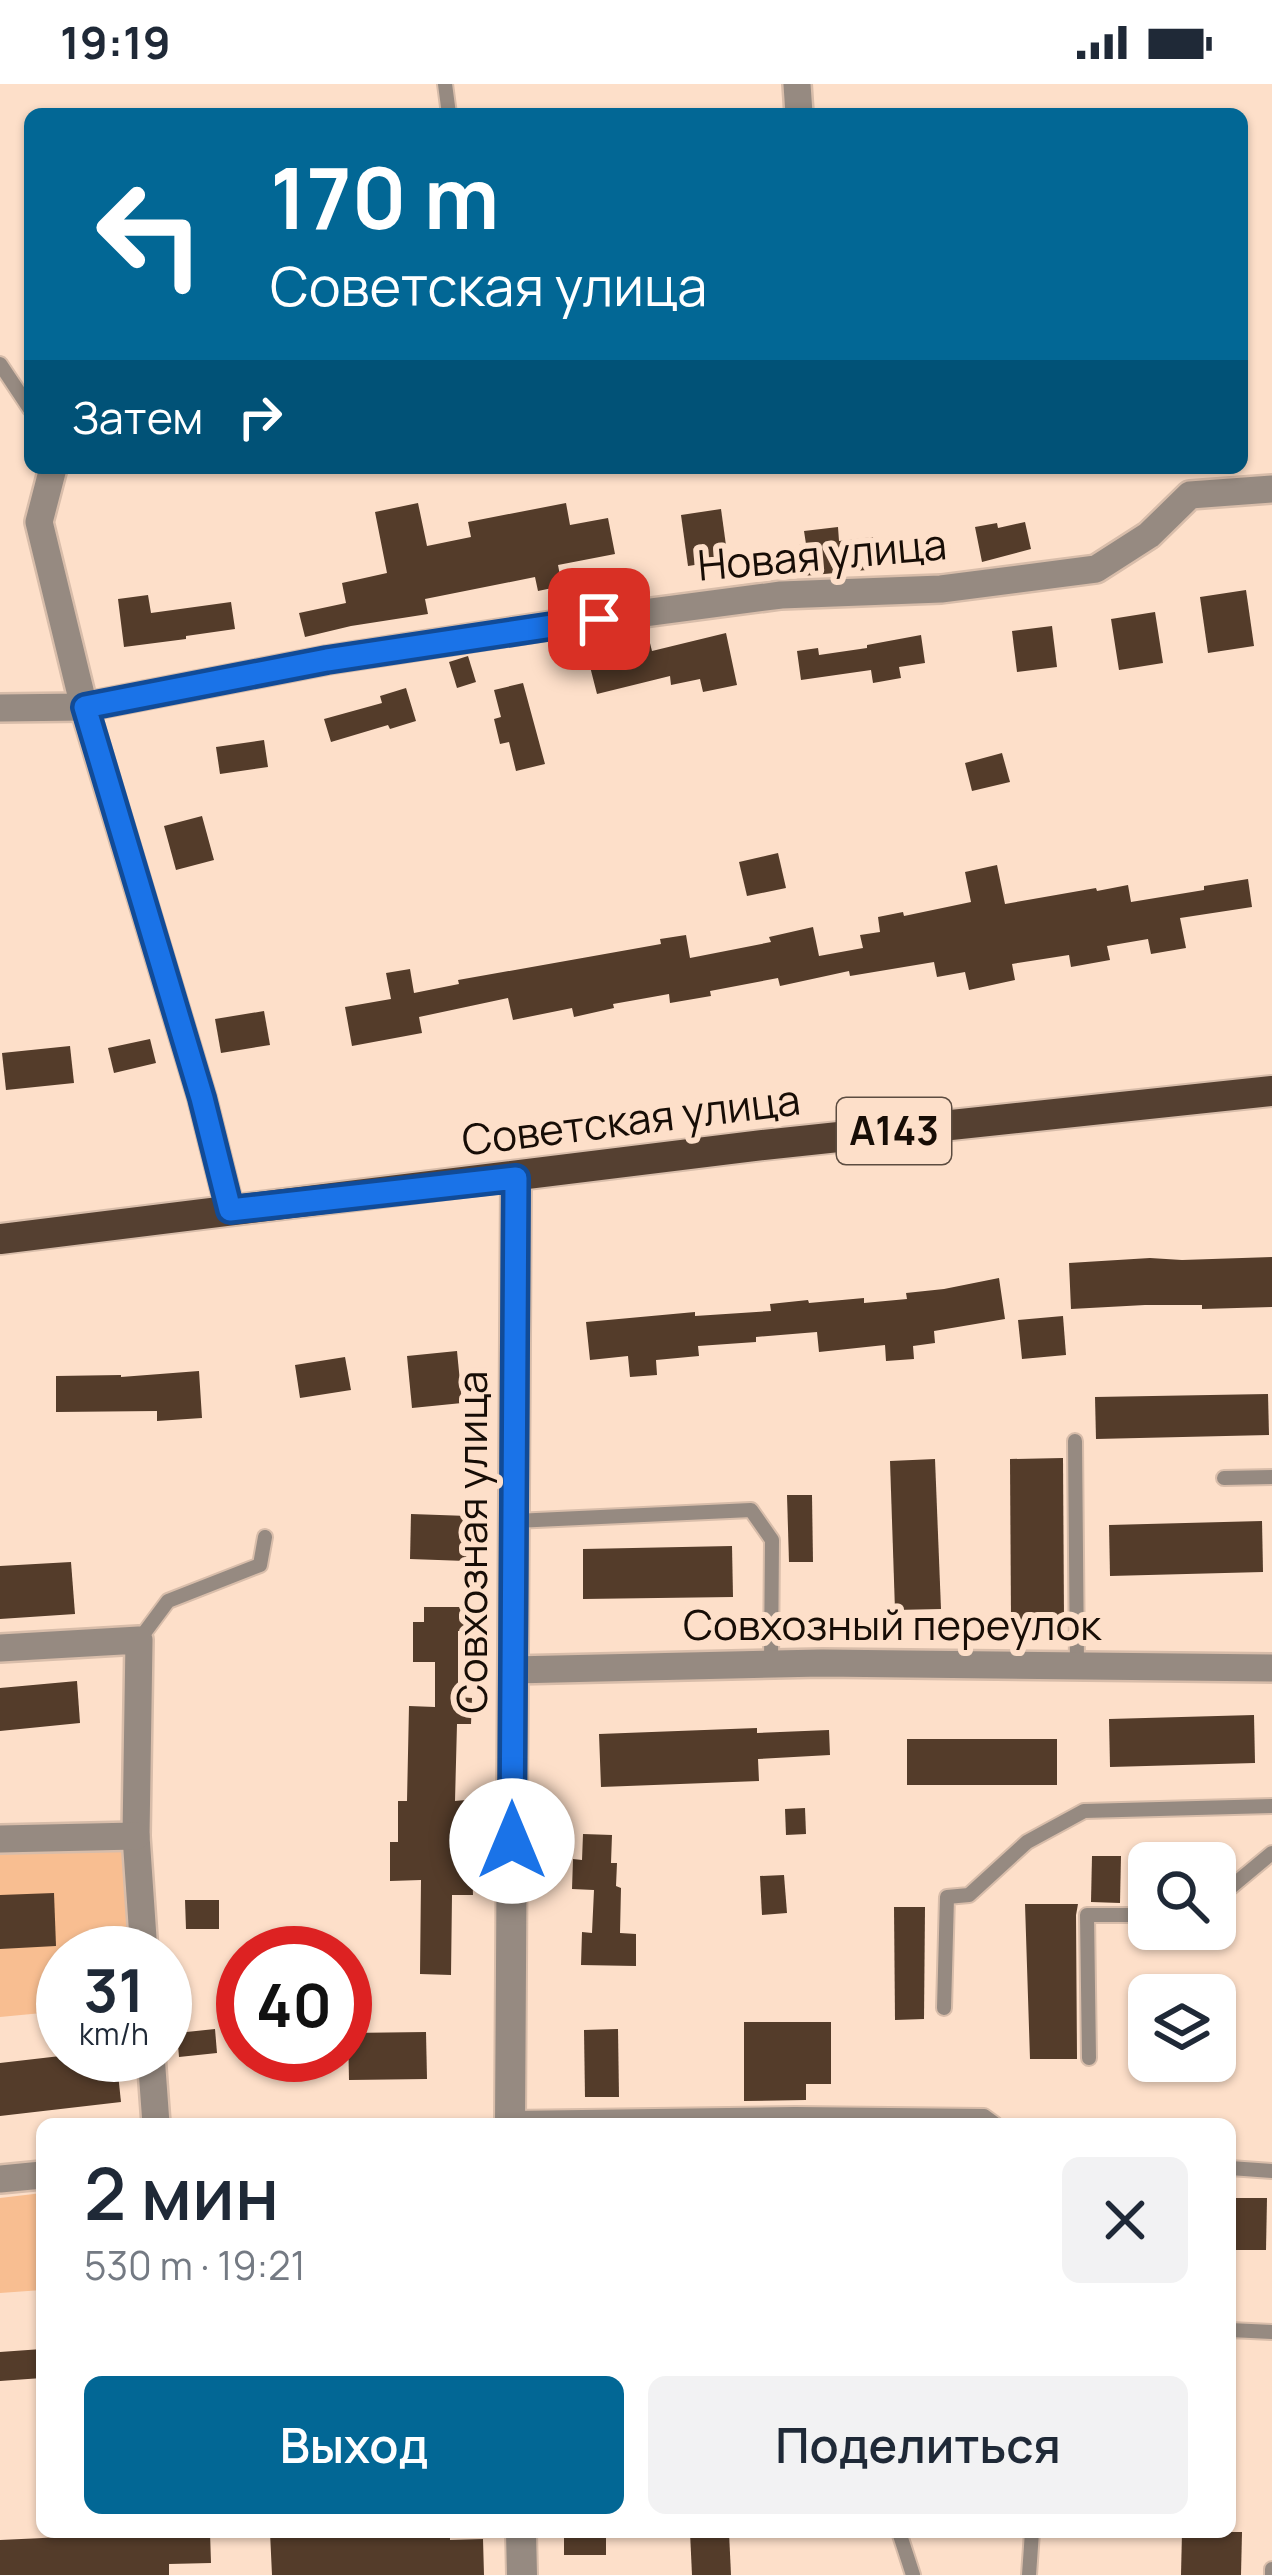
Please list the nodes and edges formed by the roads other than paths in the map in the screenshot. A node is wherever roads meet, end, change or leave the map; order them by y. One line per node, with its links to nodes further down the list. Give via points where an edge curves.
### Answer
1 (0, 364): 2 (lane)
2 (24, 400)
3 (51, 474): 5 (street, via 39,521)
4 (1272, 489): 5 (street, Новая улица, via 1190,495 1149,536 1096,569 941,589 781,595 553,625)
5 (85, 707): 6 (street, Новая улица); 9 (street)
6 (0, 708)
7 (1272, 1090): 8 (main road, Советская улица / А143)
8 (516, 1178): 9 (main road, Советская улица); 14 (street, Совхозная улица)
9 (230, 1210): 10 (main road, Советская улица)
10 (0, 1239)
11 (1075, 1441): 19 (lane)
12 (1272, 1477): 13 (lane)
13 (1224, 1478)
14 (514, 1521): 18 (lane, via 751,1510 772,1540); 21 (street, Совхозная улица)
15 (265, 1537): 16 (lane, via 260,1565 168,1601)
16 (139, 1640): 17 (street); 23 (street)
17 (0, 1648)
18 (771, 1664): 19 (street, Совхозный переулок); 21 (street, Совхозный переулок)
19 (1077, 1666): 20 (street, Совхозный переулок)
20 (1272, 1668)
21 (513, 1670): 33 (street, Совхозная улица)
22 (1272, 1806): 29 (lane, via 1084,1811 1027,1842 969,1895 946,1897)
23 (136, 1836): 24 (street); 28 (street)
24 (0, 1839)
25 (1272, 1853): 26 (lane)
26 (1236, 1883)
27 (1128, 1915): 30 (lane, via 1087,1915)
28 (142, 1926)
29 (944, 2008)
30 (1089, 2058)
31 (153, 2082): 32 (street)
32 (156, 2118)
33 (510, 2118)
34 (860, 2118): 35 (lane)
35 (987, 2118)
36 (1236, 2168): 37 (lane)
37 (1272, 2171)
38 (36, 2176): 39 (street)
39 (0, 2179)
40 (1236, 2330): 41 (lane)
41 (1272, 2332)
42 (521, 2538): 45 (street)
43 (901, 2538): 46 (lane)
44 (1032, 2538): 47 (lane)
45 (522, 2575)
46 (913, 2575)
47 (1029, 2575)

